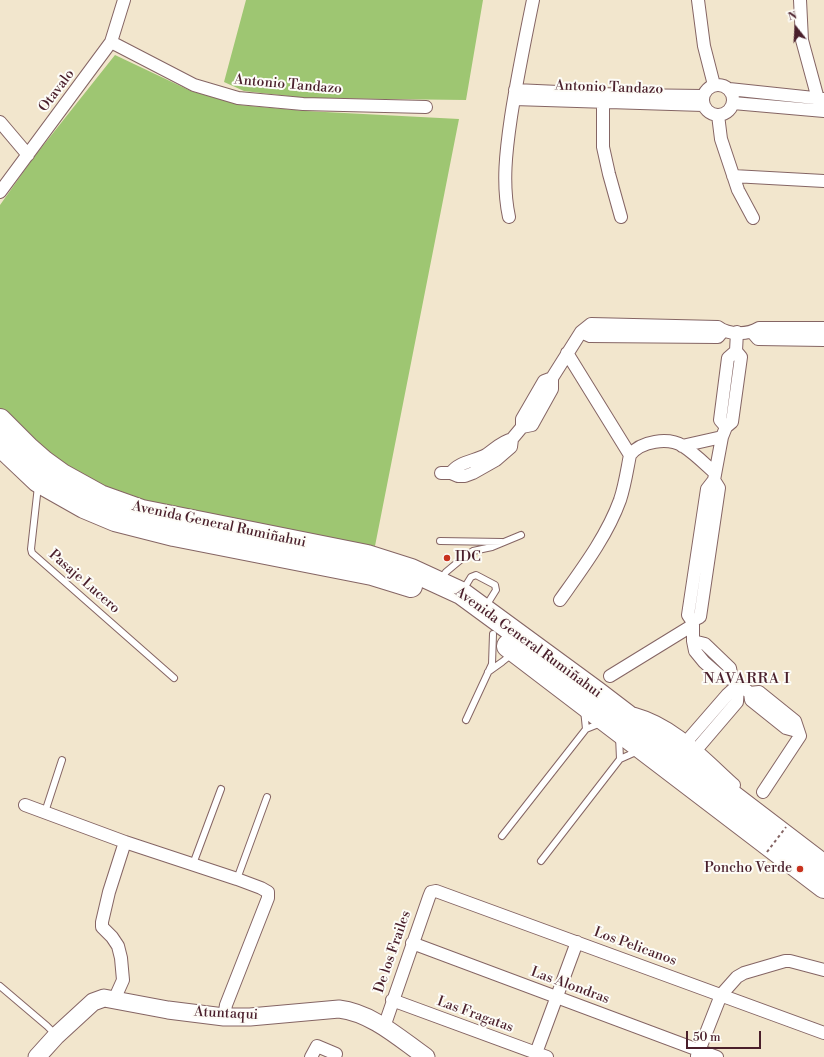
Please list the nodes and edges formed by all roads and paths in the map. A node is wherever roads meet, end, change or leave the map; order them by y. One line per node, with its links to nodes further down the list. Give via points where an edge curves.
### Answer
1 (124, 0): 5 (street, Otavalo)
2 (533, 0): 8 (street)
3 (698, 0): 6 (street, via 704,46)
4 (800, 0): 12 (street, via 802,40)
5 (111, 42): 13 (street, Antonio Tandazo, via 194,85 238,98 303,104); 16 (street, Otavalo)
6 (714, 85): 7 (street, via 722,85); 10 (street, via 705,91)
7 (729, 89): 11 (street); 12 (street)
8 (514, 95): 9 (street, Antonio Tandazo); 20 (street, via 506,154 505,200)
9 (603, 98): 10 (street, Antonio Tandazo); 21 (street, via 603,147)
10 (703, 101): 14 (street, via 709,113)
11 (733, 103): 12 (street); 14 (street, via 727,112)
12 (822, 105)
13 (426, 107)
14 (718, 115): 17 (street, via 721,139)
15 (0, 122): 16 (street)
16 (28, 155): 19 (street, Otavalo)
17 (733, 176): 18 (street); 22 (street)
18 (824, 180)
19 (0, 192)
20 (509, 217)
21 (621, 217)
22 (753, 218)
23 (824, 328): 25 (street, via 759,328)
24 (737, 332): 25 (street); 27 (street, via 723,331 718,337 590,336 581,332); 29 (street, via 736,351 728,358 720,420)
25 (752, 332): 26 (street, via 758,339)
26 (824, 340)
27 (567, 353): 32 (street); 33 (street, via 552,378 552,389 532,425 522,427 512,439 504,441 486,455 454,467)
28 (0, 420): 39 (highway, Avenida General Rumiñahui, via 44,462 100,496 142,511 367,556)
29 (724, 432): 31 (street); 34 (street)
30 (0, 445): 35 (highway, Avenida General Rumiñahui)
31 (682, 446): 32 (street, via 671,442 657,442 634,450); 34 (street)
32 (630, 455): 40 (street, via 620,500 606,530 589,560)
33 (446, 473)
34 (714, 477): 41 (street, via 707,489 688,615)
35 (34, 480): 42 (highway, Avenida General Rumiñahui, via 84,507 143,528 402,582 454,607); 46 (lane, Pasaje Lucero, via 32,553)
36 (521, 535): 38 (lane)
37 (440, 542): 38 (lane)
38 (505, 542): 39 (lane, via 464,557 446,572)
39 (439, 582): 50 (highway, Avenida General Rumiñahui, via 484,609)
40 (560, 600)
41 (693, 623): 45 (street); 47 (street, via 695,651 721,677)
42 (493, 634): 43 (highway, Avenida General Rumiñahui); 44 (lane, via 493,660)
43 (515, 651): 44 (lane); 48 (highway, Avenida General Rumiñahui)
44 (488, 672): 49 (lane)
45 (610, 676)
46 (174, 678)
47 (735, 682): 52 (street, via 727,695); 54 (street, via 737,702); 58 (street, via 750,693 759,692 795,721 799,738)
48 (583, 703): 50 (highway, Avenida General Rumiñahui); 51 (lane)
49 (466, 720)
50 (616, 721): 51 (lane); 52 (street, via 649,719); 53 (highway, Avenida General Rumiñahui); 55 (lane); 61 (highway, Avenida General Rumiñahui)
51 (586, 729): 64 (lane)
52 (686, 741): 54 (street)
53 (643, 748): 55 (lane); 71 (highway, Avenida General Rumiñahui)
54 (696, 750): 61 (street, via 734,786)
55 (620, 759): 67 (lane)
56 (62, 760): 62 (lane)
57 (221, 789): 68 (lane)
58 (763, 792)
59 (267, 797): 70 (lane)
60 (25, 805): 62 (street)
61 (746, 805): 69 (highway, Avenida General Rumiñahui)
62 (45, 812): 65 (street)
63 (786, 827): 66 (path, bridge)
64 (502, 836)
65 (125, 842): 68 (street); 79 (street, via 102,922 102,927 118,946 121,958 123,980)
66 (767, 852)
67 (541, 861)
68 (193, 864): 70 (street)
69 (824, 866)
70 (237, 879): 81 (street, via 267,891 268,898 226,1005)
71 (824, 887)
72 (436, 891): 73 (street, Los Pelicanos); 74 (street, De los Frailes, via 431,892)
73 (577, 942): 77 (street, Los Pelicanos); 78 (street)
74 (412, 943): 78 (street, Las Alondras); 80 (street, De los Frailes)
75 (824, 970): 77 (street, via 790,961 773,964 744,973)
76 (0, 986): 84 (lane)
77 (721, 995): 83 (street, Los Pelicanos); 86 (street)
78 (556, 998): 86 (street, Las Alondras); 87 (street)
79 (114, 1000): 81 (street, Atuntaqui); 84 (street, Atuntaqui, via 104,998 93,1002)
80 (392, 1000): 82 (street, De los Frailes); 87 (street, Las Fragatas)
81 (224, 1017): 82 (street, Atuntaqui, via 339,1009 353,1012)
82 (384, 1027): 90 (street, Atuntaqui)
83 (824, 1032)
84 (56, 1036): 88 (street, Atuntaqui)
85 (336, 1054): 89 (street, via 317,1046)
86 (698, 1054): 91 (street, Las Alondras)
87 (542, 1055)
88 (37, 1057)
89 (311, 1057)
90 (426, 1057)
91 (717, 1057)

